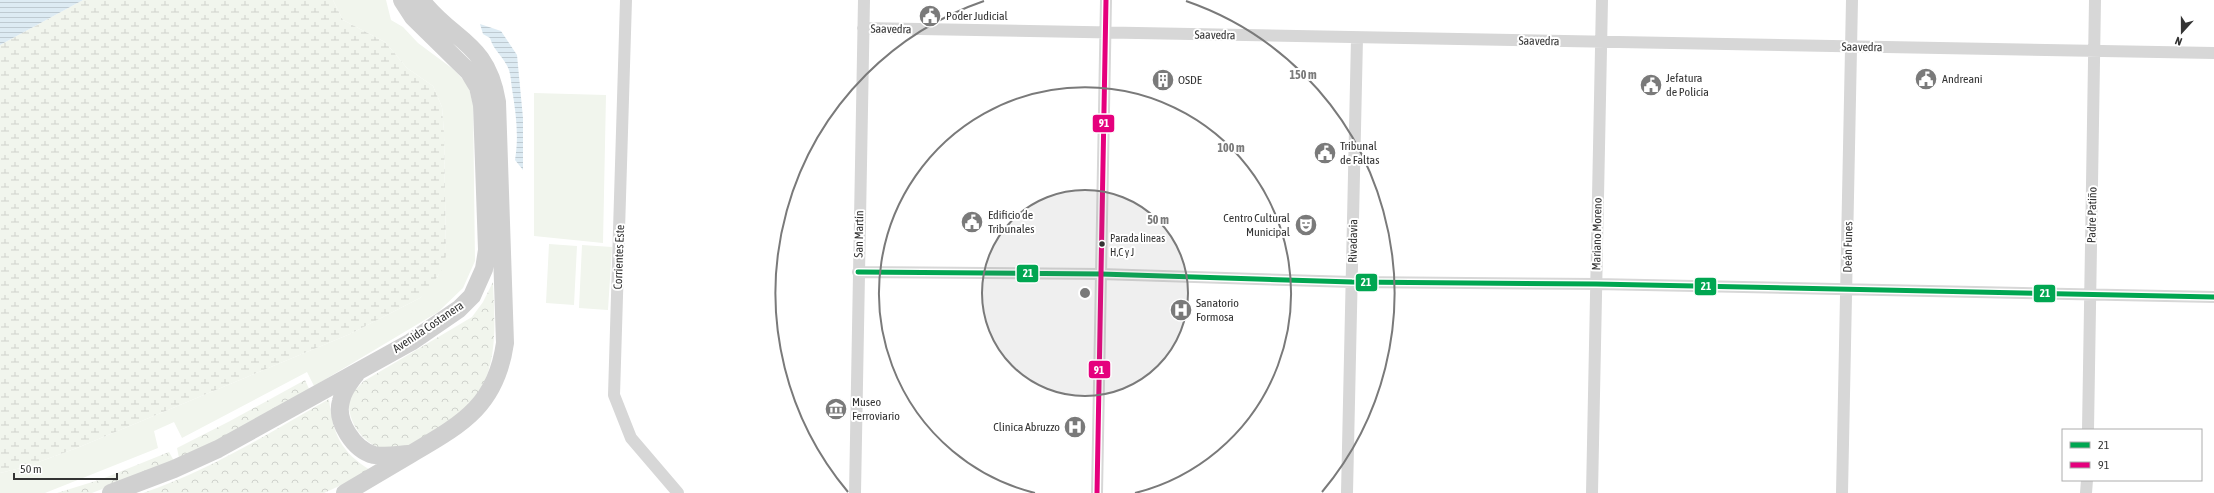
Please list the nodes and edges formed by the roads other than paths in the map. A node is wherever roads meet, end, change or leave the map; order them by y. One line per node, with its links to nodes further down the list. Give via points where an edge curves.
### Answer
1 (402, 0): 23 (main road, Avenida Costanera, via 413,17 469,72 478,87 482,105 486,250 480,280 472,296 459,310 411,342)
2 (421, 0): 25 (main road, via 473,48 485,63 494,81 497,102 505,343 497,378 478,406 444,436)
3 (626, 0): 29 (street, Corrientes Este, via 614,395 631,438)
4 (864, 0): 9 (street, San Martín)
5 (1106, 0): 10 (street)
6 (1602, 0): 12 (street, Mariano Moreno)
7 (1852, 0): 13 (street, Deán Funes)
8 (2096, 0): 14 (street, Padre Patiño)
9 (863, 28): 10 (street, Saavedra); 16 (street, San Martín)
10 (1105, 33): 11 (street, Saavedra); 17 (street)
11 (1357, 38): 12 (street, Saavedra); 18 (street, Rivadavia)
12 (1601, 42): 13 (street, Saavedra); 19 (street, Mariano Moreno)
13 (1851, 47): 14 (street, Saavedra); 20 (street, Deán Funes)
14 (2095, 50): 15 (street, Saavedra); 21 (street, Padre Patiño)
15 (2214, 53)
16 (858, 272): 17 (street); 30 (street, San Martín)
17 (1101, 274): 18 (street); 31 (street)
18 (1352, 282): 19 (street); 32 (street, Rivadavia)
19 (1596, 284): 20 (street); 33 (street, Mariano Moreno)
20 (1848, 290): 21 (street); 34 (street, Deán Funes)
21 (2090, 293): 22 (street); 24 (street, Padre Patiño)
22 (2214, 297)
23 (358, 371): 25 (main road, via 340,402 348,435 357,446 372,454); 27 (main road, Avenida Costanera, via 218,449)
24 (2088, 429)
25 (412, 454): 28 (main road)
26 (2087, 481): 35 (street)
27 (112, 493)
28 (345, 493)
29 (678, 493)
30 (855, 493)
31 (1097, 493)
32 (1347, 493)
33 (1592, 493)
34 (1842, 493)
35 (2086, 493)

